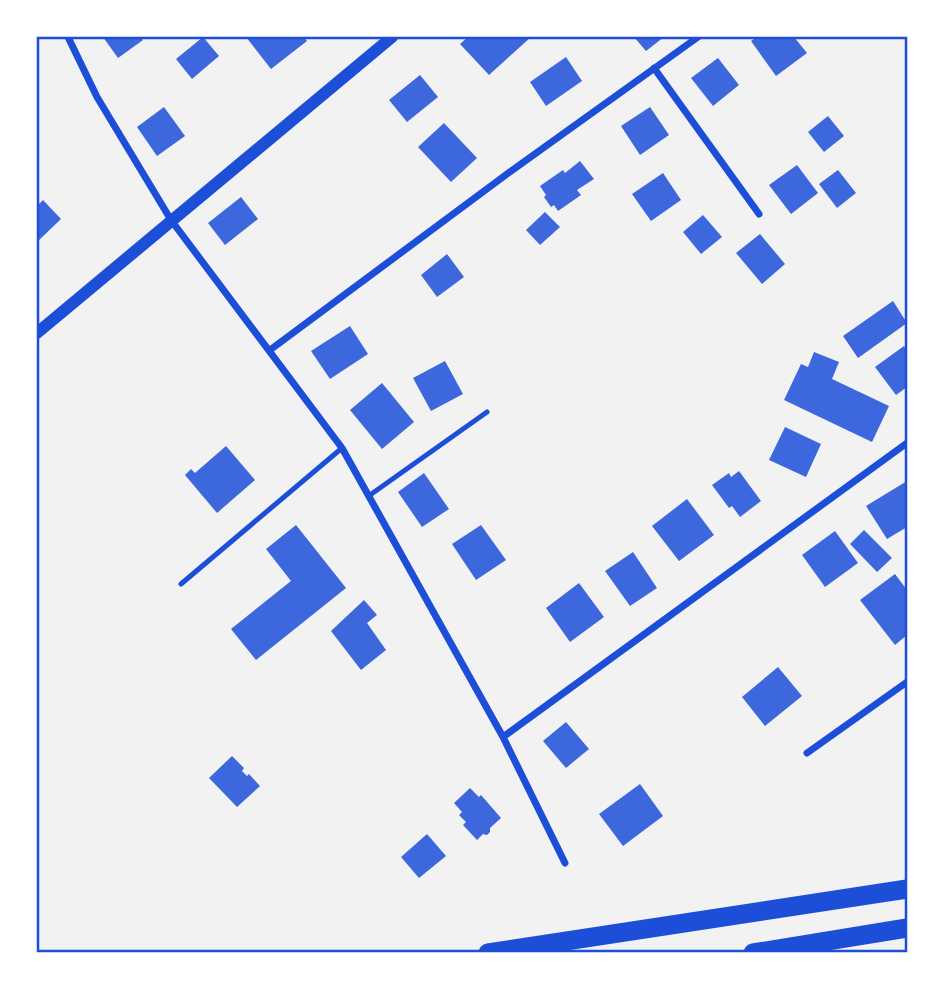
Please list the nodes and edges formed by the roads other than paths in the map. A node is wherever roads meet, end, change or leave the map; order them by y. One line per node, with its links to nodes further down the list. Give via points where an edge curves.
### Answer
1 (68, 37): 6 (street, via 97,97)
2 (392, 37): 6 (street)
3 (698, 37): 4 (street)
4 (654, 68): 5 (street); 8 (street)
5 (759, 214)
6 (171, 220): 7 (street); 8 (street)
7 (37, 333)
8 (270, 350): 11 (street)
9 (487, 412): 12 (lane)
10 (907, 443): 15 (street)
11 (342, 448): 12 (street); 13 (lane)
12 (370, 495): 15 (street)
13 (181, 584)
14 (907, 682): 16 (street)
15 (503, 737): 17 (street)
16 (807, 753)
17 (565, 863)
18 (907, 889): 20 (highway)
19 (907, 928): 21 (highway)
20 (488, 953)
21 (752, 953)

